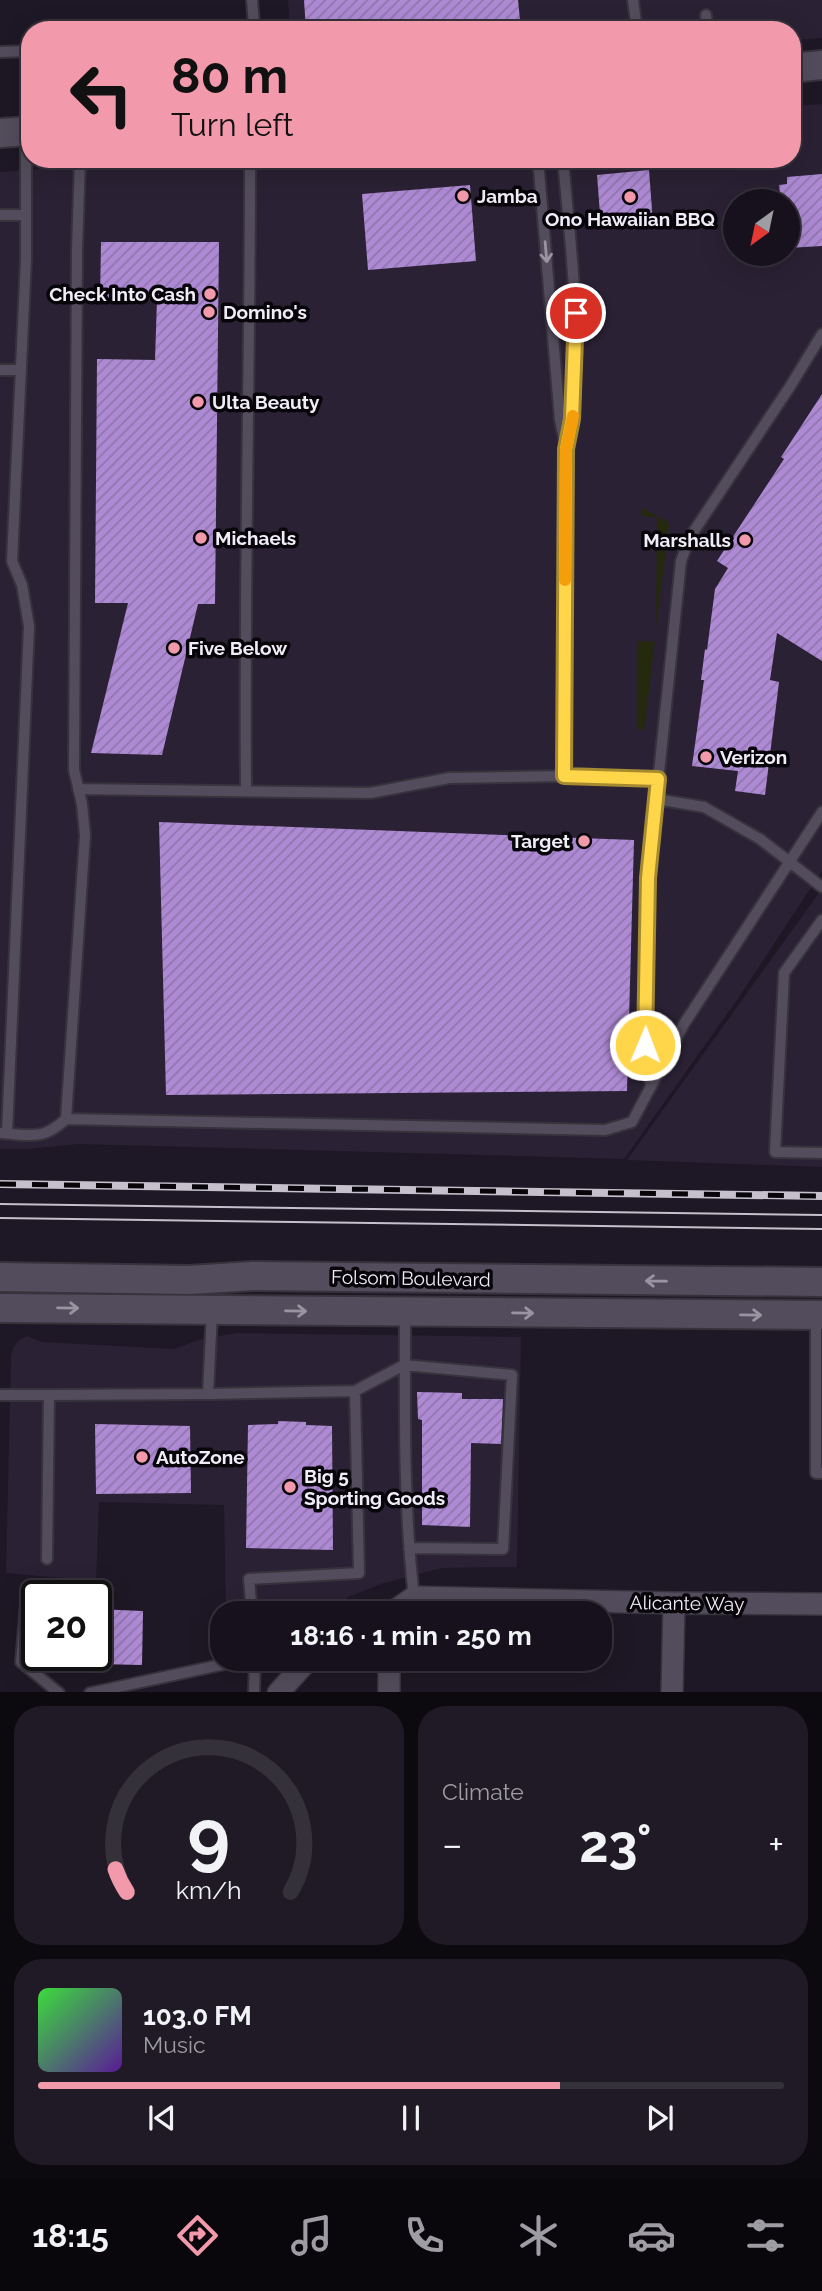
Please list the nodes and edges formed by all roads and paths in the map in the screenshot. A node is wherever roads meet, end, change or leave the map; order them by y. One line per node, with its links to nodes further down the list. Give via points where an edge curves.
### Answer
1 (252, 0): 4 (lane)
2 (633, 0): 5 (lane)
3 (706, 15): 6 (lane)
4 (254, 21)
5 (636, 21)
6 (706, 21)
7 (21, 51): 8 (lane)
8 (0, 52)
9 (822, 65): 10 (main road)
10 (801, 67)
11 (19, 132): 12 (lane)
12 (21, 156)
13 (22, 168): 19 (lane)
14 (80, 168): 26 (lane, via 74,770)
15 (250, 168): 27 (lane)
16 (539, 168): 23 (lane, one-way to 23)
17 (564, 168): 23 (lane, via 576,313 572,419)
18 (0, 215): 19 (lane)
19 (26, 215): 22 (lane)
20 (822, 334): 25 (lane, via 690,537 681,561)
21 (0, 370): 22 (lane)
22 (21, 370): 35 (lane, via 12,561 22,585 29,626)
23 (566, 449): 24 (lane)
24 (564, 776): 25 (lane); 27 (lane, via 449,778 370,793)
25 (658, 779): 28 (lane)
26 (78, 789): 27 (lane); 34 (lane, via 85,835)
27 (246, 791)
28 (656, 799): 30 (lane, via 704,807); 33 (lane, via 648,892 645,1045)
29 (822, 812): 30 (lane)
30 (790, 861): 31 (lane); 33 (lane, via 684,1024)
31 (822, 887)
32 (822, 919): 36 (lane, via 784,973 775,1152)
33 (651, 1087): 34 (lane, via 632,1122 606,1130)
34 (66, 1119): 35 (lane, via 43,1135)
35 (4, 1133)
36 (822, 1153)
37 (0, 1277): 38 (main road, Folsom Boulevard, one-way to 37)
38 (822, 1282)
39 (0, 1308): 40 (main road, Folsom Boulevard, one-way to 40)
40 (212, 1310): 41 (main road, Folsom Boulevard, one-way to 41); 46 (lane)
41 (405, 1312): 42 (main road, Folsom Boulevard, one-way to 42); 43 (lane)
42 (819, 1315): 44 (lane)
43 (404, 1365): 45 (lane); 50 (lane); 50 (lane, via 512,1375 503,1549)
44 (819, 1384): 49 (lane, via 816,1473)
45 (355, 1391): 46 (lane); 53 (lane, via 359,1573 249,1579)
46 (208, 1394): 48 (lane)
47 (0, 1395): 48 (lane)
48 (49, 1395): 51 (lane)
49 (822, 1473)
50 (408, 1548): 52 (lane)
51 (47, 1559)
52 (414, 1597): 54 (street); 55 (street, Alicante Way)
53 (251, 1601)
54 (408, 1601)
55 (674, 1603): 56 (street, Alicante Way); 67 (street)
56 (822, 1604)
57 (210, 1667): 63 (lane)
58 (33, 1671): 62 (lane)
59 (255, 1671): 64 (lane)
60 (298, 1671): 65 (street)
61 (389, 1671): 66 (street)
62 (60, 1692)
63 (90, 1692)
64 (254, 1692)
65 (278, 1692)
66 (389, 1692)
67 (672, 1692)

